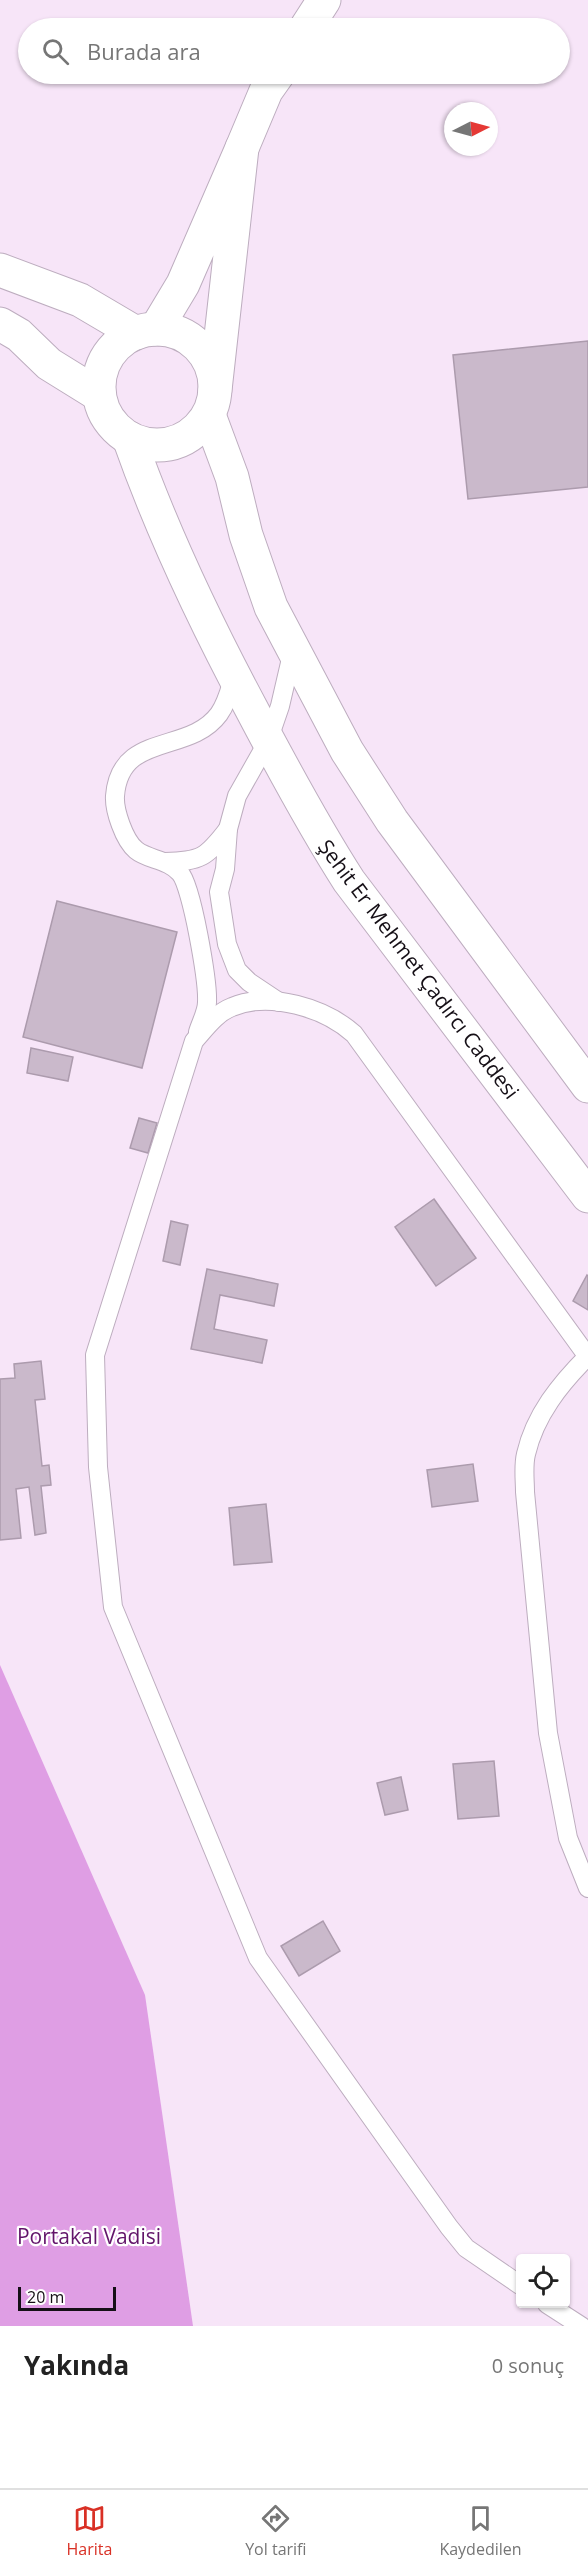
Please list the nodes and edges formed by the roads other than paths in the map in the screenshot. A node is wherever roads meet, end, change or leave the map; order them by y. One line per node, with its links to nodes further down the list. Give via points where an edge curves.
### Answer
1 (324, 0): 2 (main road)
2 (312, 18)
3 (271, 84): 4 (main road)
4 (242, 148): 7 (main road, via 183,284); 9 (main road)
5 (0, 270): 7 (main road, via 80,300)
6 (0, 324): 8 (main road, via 19,334 49,364)
7 (146, 331): 8 (main road, via 119,343 107,357 100,375); 9 (main road, via 174,332 191,340 205,354 213,371)
8 (99, 395): 10 (main road, via 114,427)
9 (212, 402): 10 (main road, via 197,430 183,440 165,446 146,445); 11 (main road, via 246,535 271,607)
10 (129, 438): 12 (main road, Şehit Er Mehmet Çadırcı Caddesi, via 151,502)
11 (293, 650): 13 (lane); 18 (main road, via 347,751 392,821)
12 (234, 676): 13 (main road, Şehit Er Mehmet Çadırcı Caddesi); 15 (lane, via 219,715 201,731 168,745 148,748 131,758 122,774 115,795 125,833 136,850)
13 (268, 741): 14 (lane, via 237,796); 19 (main road, Şehit Er Mehmet Çadırcı Caddesi, via 350,882)
14 (228, 829): 15 (lane, via 210,853 186,861); 16 (lane, via 219,892 227,944 237,970)
15 (165, 862): 17 (lane, via 182,874 192,902 207,989 207,1004)
16 (280, 1003): 17 (lane, via 254,1001 232,1006); 20 (lane, via 315,1010 341,1022 354,1034)
17 (194, 1041): 22 (lane, via 95,1355 98,1467 113,1607 258,1958 449,2227 466,2248)
18 (586, 1077)
19 (588, 1196)
20 (588, 1357): 21 (lane, via 566,1378 540,1416 525,1456 548,1733 568,1838)
21 (588, 1888)
22 (516, 2282)
23 (553, 2308): 24 (lane)
24 (580, 2326)

